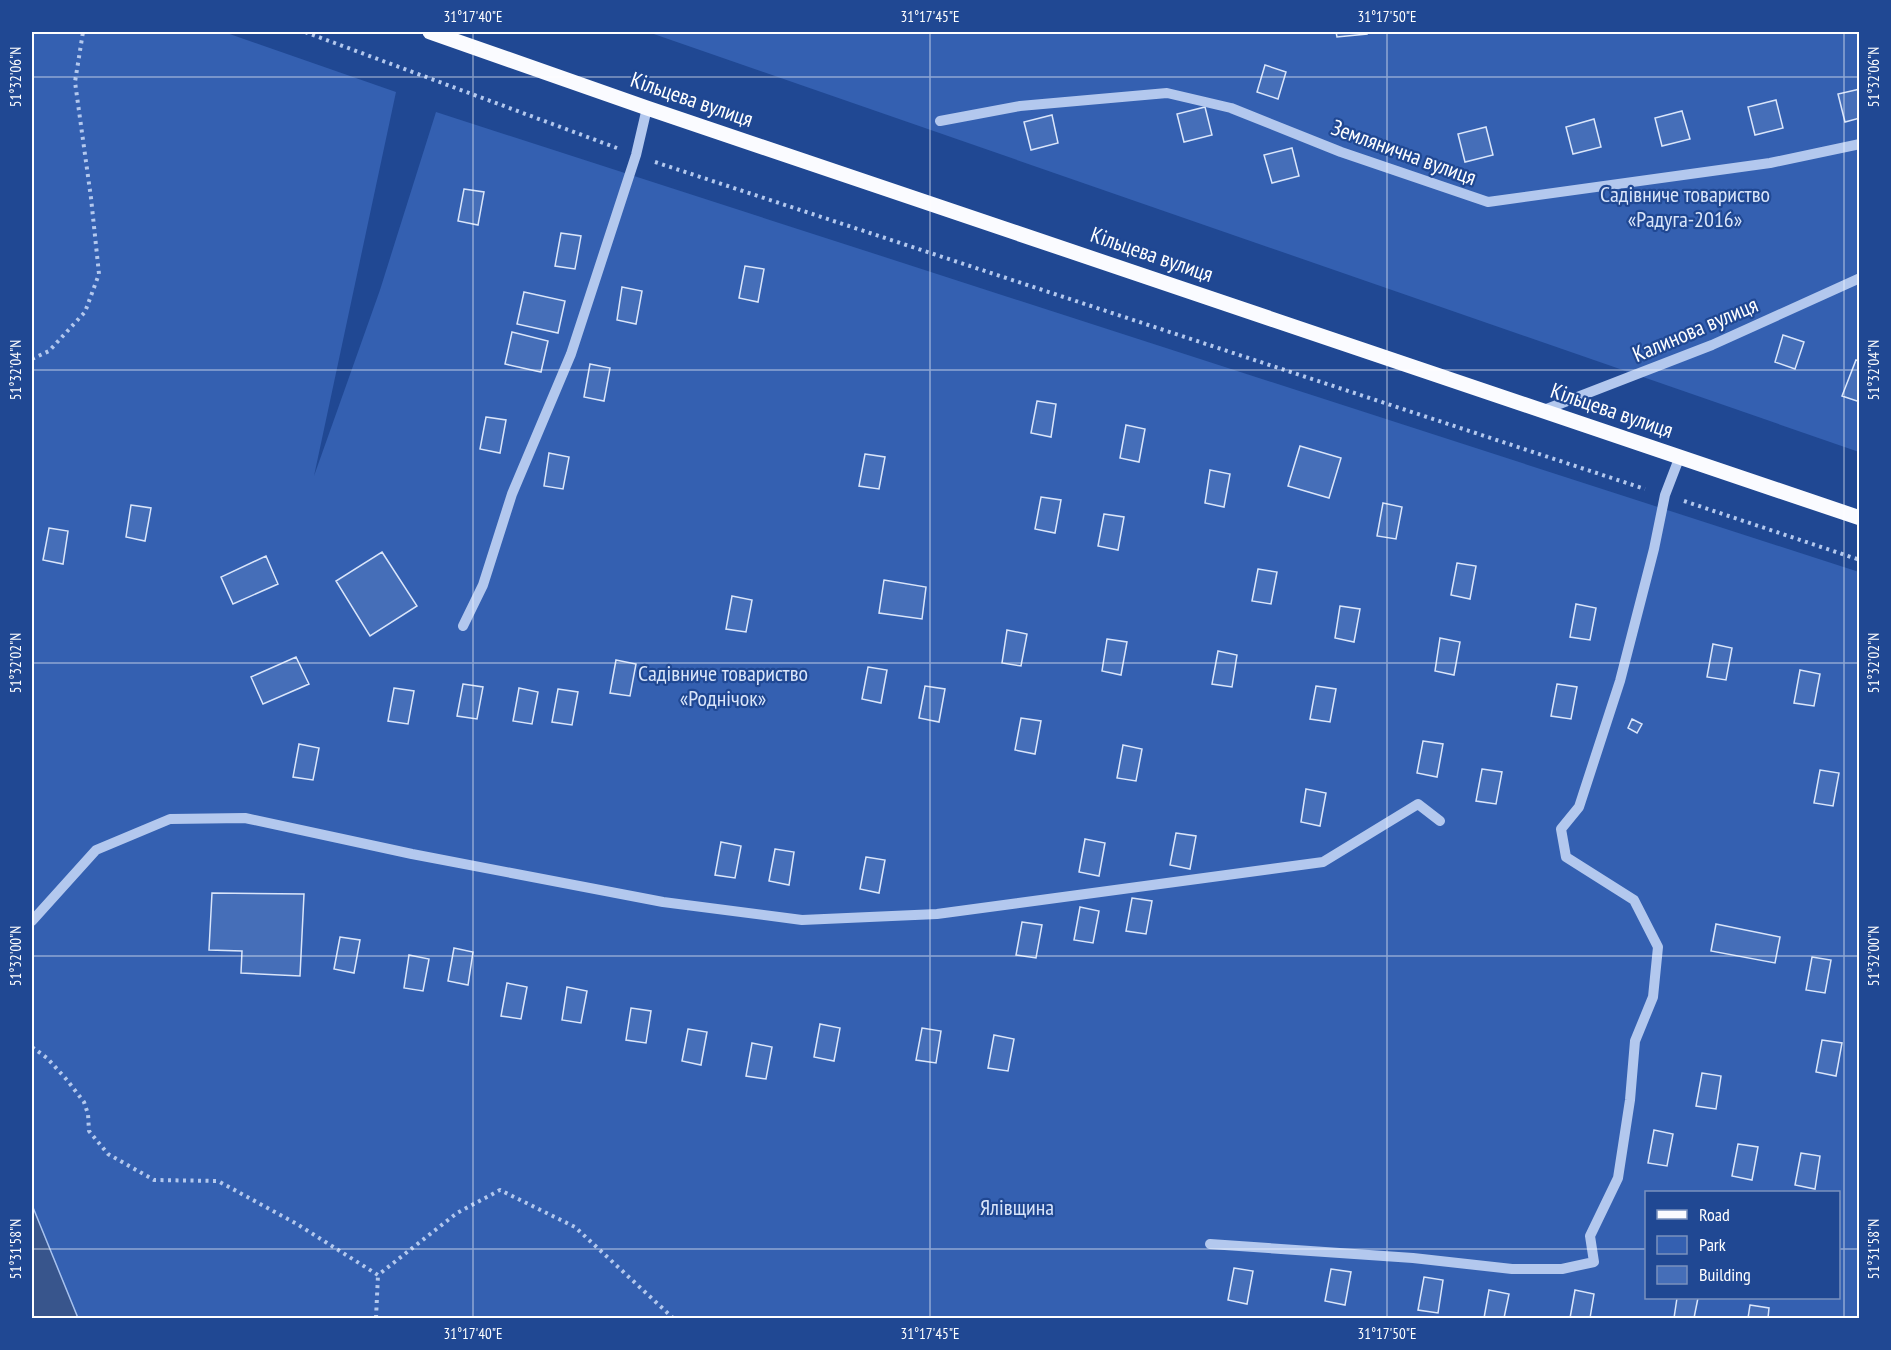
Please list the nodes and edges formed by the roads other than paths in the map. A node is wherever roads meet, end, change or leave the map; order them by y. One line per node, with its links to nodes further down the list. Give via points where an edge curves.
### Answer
1 (430, 32): 2 (main road, Кільцева вулиця)
2 (647, 108): 6 (main road, Кільцева вулиця); 9 (street, via 636,155 571,354 512,494 483,585)
3 (940, 121): 4 (street, Землянична вулиця, via 1020,106 1167,93 1231,108 1341,152 1488,202 1770,164)
4 (1860, 144)
5 (1860, 278): 6 (street, Калинова вулиця, via 1712,345)
6 (1544, 410): 7 (main road, Кільцева вулиця)
7 (1680, 456): 8 (main road, Кільцева вулиця); 12 (street, via 1665,495 1620,681 1579,807 1561,829 1566,857 1634,900 1658,947 1653,997 1635,1041 1618,1178 1590,1236 1594,1262 1562,1269 1512,1269)
8 (1860, 518)
9 (463, 626)
10 (1440, 821): 11 (street, via 1418,804 1323,862 937,914 801,921 651,900 245,818 170,819 96,850)
11 (32, 921)
12 (1210, 1244)

